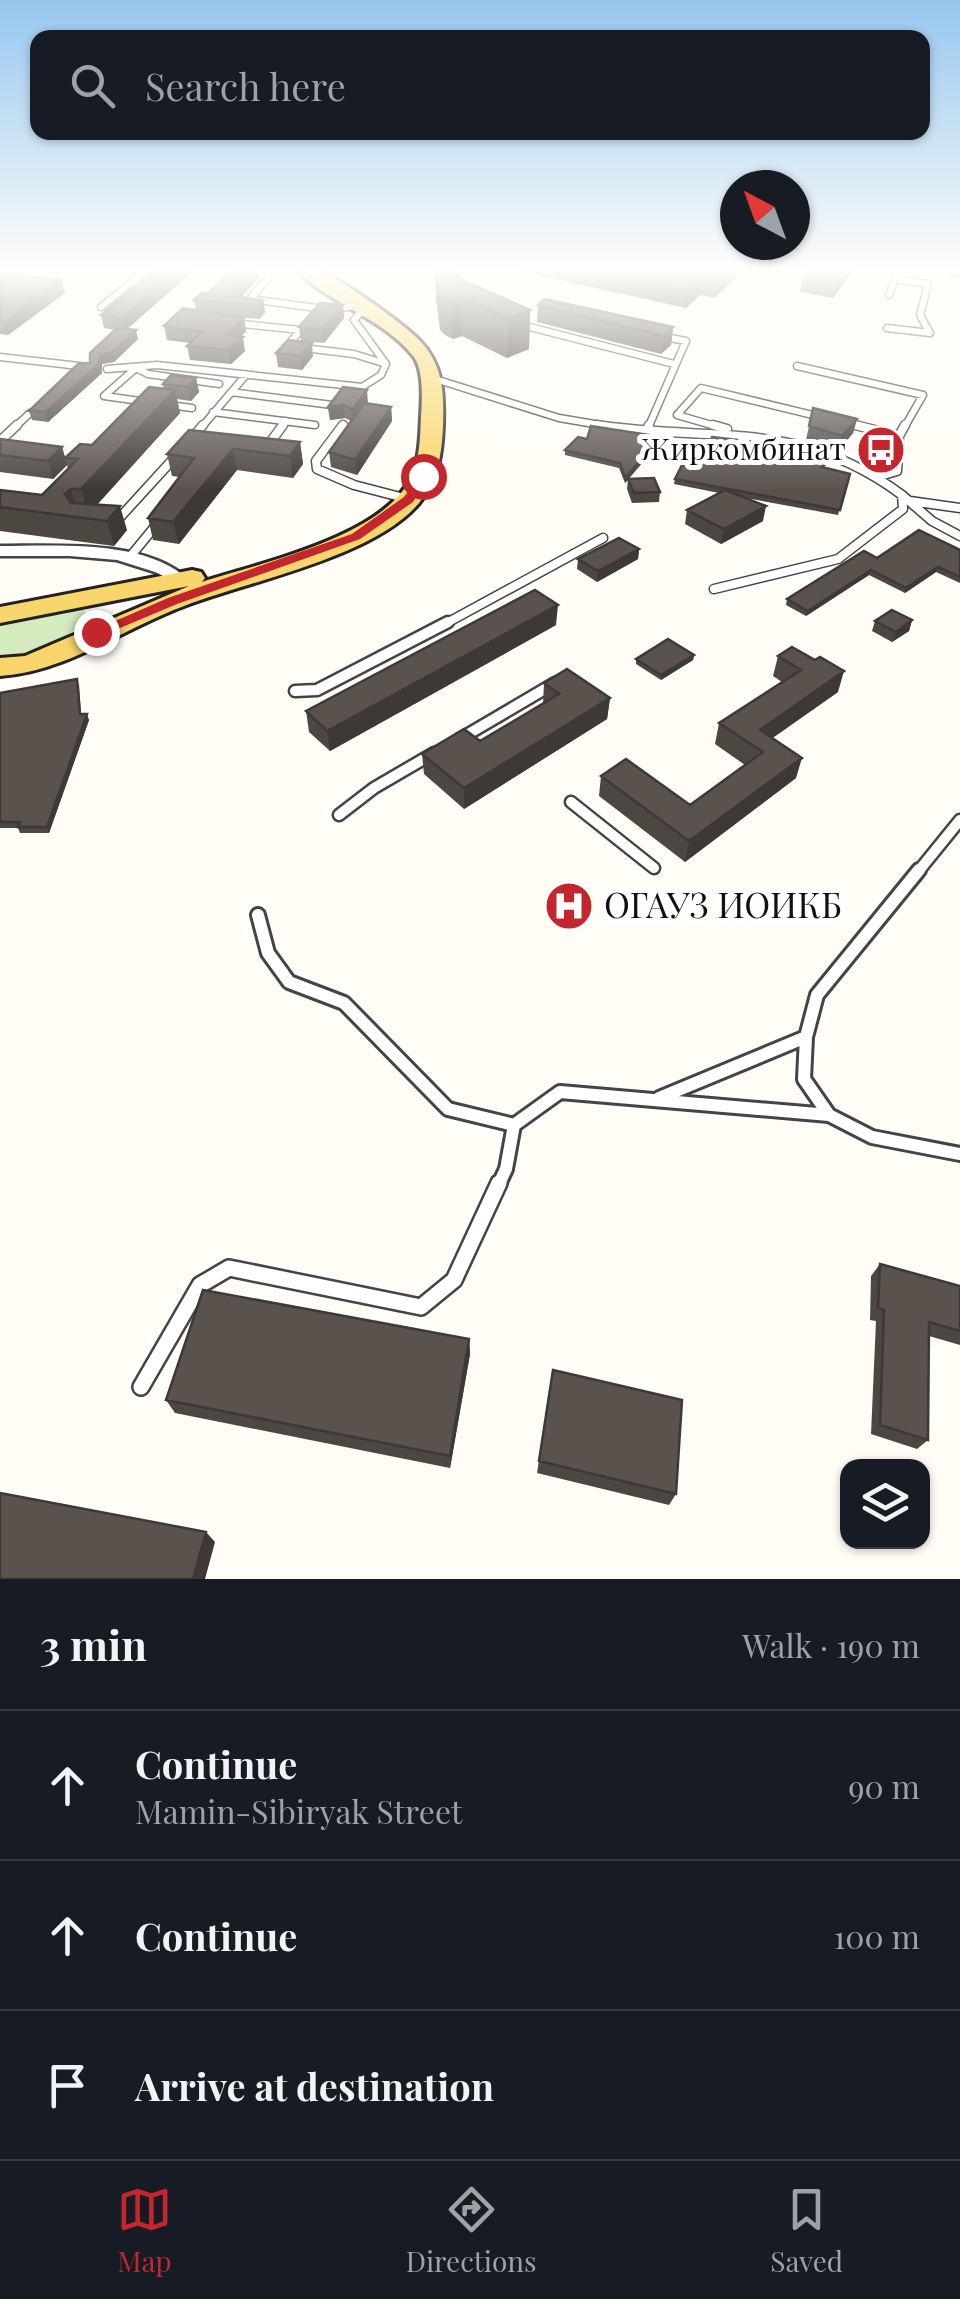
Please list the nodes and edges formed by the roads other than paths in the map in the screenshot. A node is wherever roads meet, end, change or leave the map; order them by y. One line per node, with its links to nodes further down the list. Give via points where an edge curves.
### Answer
1 (289, 344): 7 (lane)
2 (371, 344): 7 (lane)
3 (415, 344): 14 (main road)
4 (595, 344): 8 (lane)
5 (685, 344): 8 (lane)
6 (0, 358): 10 (lane)
7 (386, 364): 13 (lane, via 373,382 354,388)
8 (674, 364): 24 (lane)
9 (797, 366): 26 (lane, via 923,395)
10 (88, 367)
11 (136, 368): 12 (lane); 13 (lane); 15 (lane); 18 (lane, via 104,396)
12 (107, 369)
13 (246, 376): 16 (lane)
14 (432, 378): 24 (lane, via 566,419); 32 (main road, via 432,450)
15 (219, 384)
16 (230, 392): 17 (lane); 19 (lane)
17 (332, 405)
18 (192, 408)
19 (214, 412): 21 (lane); 35 (lane, via 114,525)
20 (30, 413): 27 (lane)
21 (286, 421): 22 (lane); 29 (lane)
22 (315, 425)
23 (342, 425): 32 (lane, via 316,461 318,470)
24 (647, 430): 25 (lane)
25 (747, 435): 26 (lane, via 676,416 701,388); 30 (lane, via 826,449)
26 (899, 436): 30 (lane, via 897,471)
27 (0, 440): 28 (lane)
28 (18, 443)
29 (262, 454)
30 (880, 476): 31 (lane)
31 (905, 498): 33 (lane); 36 (lane); 42 (lane, via 902,509 864,543 830,563 737,579)
32 (409, 500): 39 (main road, via 356,537)
33 (960, 508)
34 (166, 512): 40 (lane)
35 (97, 522)
36 (960, 536)
37 (603, 538): 48 (lane, via 368,665 317,690)
38 (0, 551): 40 (street)
39 (304, 556): 41 (main road); 45 (main road)
40 (129, 558): 41 (street)
41 (180, 580): 43 (main road)
42 (714, 590)
43 (80, 597): 44 (main road); 45 (main road, via 105,608)
44 (0, 615)
45 (96, 632): 46 (main road, via 80,646 30,665)
46 (0, 667)
47 (568, 676): 50 (lane)
48 (295, 691)
49 (571, 802): 52 (lane)
50 (338, 815)
51 (960, 820): 54 (lane, via 817,995)
52 (654, 868)
53 (258, 915): 57 (lane, via 268,953 288,982 344,1002 448,1109)
54 (806, 1037): 55 (lane); 56 (lane, via 804,1079)
55 (655, 1100): 56 (lane); 57 (lane, via 560,1092)
56 (829, 1115): 58 (lane, via 872,1137)
57 (514, 1125): 59 (lane, via 506,1169 454,1280 421,1307 229,1268 200,1285)
58 (960, 1154)
59 (141, 1387)

